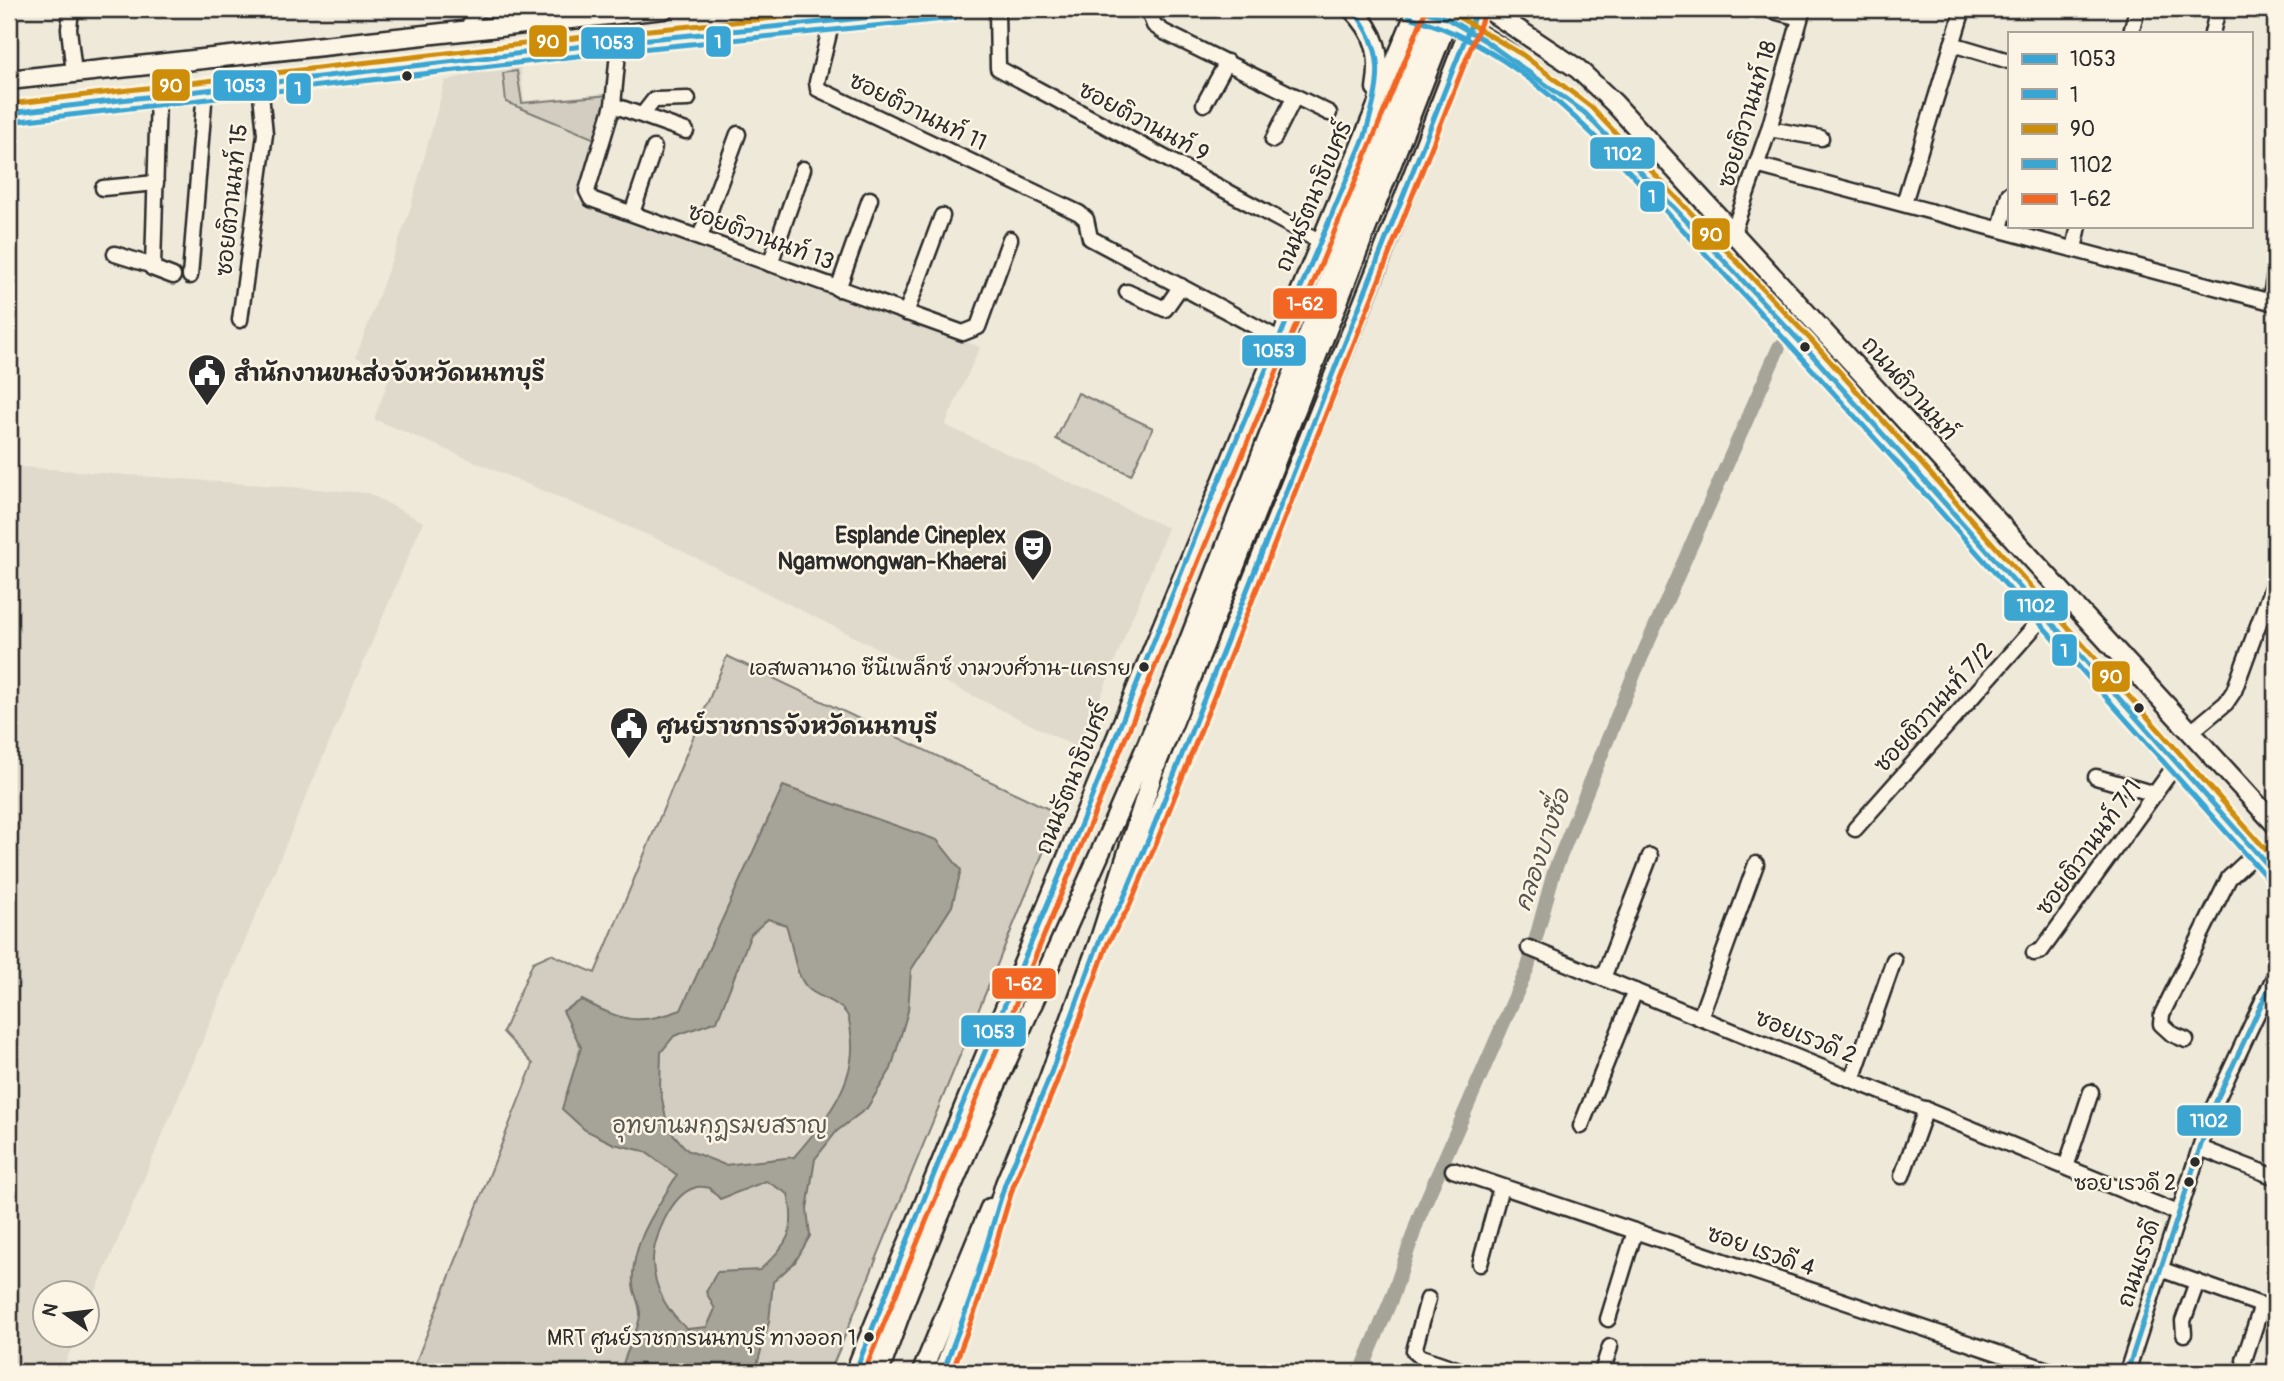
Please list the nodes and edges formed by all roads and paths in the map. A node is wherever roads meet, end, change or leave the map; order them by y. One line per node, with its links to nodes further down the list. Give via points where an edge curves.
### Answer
1 (71, 9): 26 (street)
2 (478, 9): 18 (street)
3 (664, 9): 18 (main road)
4 (954, 9): 14 (main road)
5 (997, 9): 60 (street, ซอยติวานนท์ 9, via 998,68)
6 (1148, 9): 25 (street, via 1154,25 1164,32)
7 (1352, 9): 41 (main road, via 1376,42 1379,54)
8 (1477, 9): 19 (main road)
9 (1487, 9): 57 (main road, ถนนติวานนท์, via 1578,69)
10 (1766, 9): 16 (street)
11 (1963, 9): 23 (street)
12 (2137, 9): 20 (street)
13 (2218, 9): 21 (street)
14 (923, 10): 17 (main road)
15 (1432, 10): 19 (main road); 41 (main road, ถนนรัตนาธิเบศร์); 45 (main road, via 1435,30 1395,133 1374,153); 78 (main road, bridge)
16 (1801, 14): 38 (street, ซอยติวานนท์ 18)
17 (832, 21): 22 (main road); 69 (street, ซอยติวานนท์ 11, via 818,89 1084,217 1090,238)
18 (467, 29): 26 (main road)
19 (1469, 31): 63 (main road); 77 (main road, via 1585,113 1808,350)
20 (2131, 32)
21 (2213, 32)
22 (619, 42): 28 (main road); 34 (street, ซอยติวานนท์ 13)
23 (1952, 44): 24 (street); 52 (street)
24 (2008, 61)
25 (1227, 62): 31 (street); 33 (street)
26 (74, 73): 27 (main road)
27 (9, 80)
28 (260, 84): 29 (main road); 74 (street, ซอยติวานนท์ 15, via 265,134)
29 (205, 90): 30 (main road); 68 (street)
30 (158, 96): 35 (main road); 48 (street)
31 (1295, 96): 36 (street); 43 (street)
32 (688, 99): 37 (street, via 654,100)
33 (1204, 104)
34 (614, 105): 37 (street); 53 (street, ซอยติวานนท์ 13, via 587,191 591,198)
35 (9, 113)
36 (1329, 113)
37 (643, 114): 39 (street)
38 (1769, 129): 42 (street); 46 (street, ซอยติวานนท์ 18)
39 (686, 131)
40 (738, 134): 58 (street)
41 (1365, 136): 45 (main road, ถนนรัตนาธิเบศร์)
42 (1821, 138)
43 (1273, 140)
44 (654, 148): 53 (street)
45 (1353, 164): 60 (main road, ถนนรัตนาธิเบศร์)
46 (1756, 165): 52 (street); 57 (street, ซอยติวานนท์ 18)
47 (803, 169): 64 (street)
48 (156, 183): 49 (street); 65 (street)
49 (103, 188)
50 (2008, 198): 56 (street)
51 (870, 199): 70 (street)
52 (1904, 203): 56 (street)
53 (632, 213): 58 (street, ซอยติวานนท์ 13)
54 (942, 216): 73 (street)
55 (2079, 228): 61 (street)
56 (2000, 229): 61 (street)
57 (1733, 232): 79 (main road, ถนนติวานนท์)
58 (700, 237): 64 (street, ซอยติวานนท์ 13)
59 (1010, 239): 73 (street, ซอยติวานนท์ 13, via 978,327 963,333)
60 (1321, 240): 63 (main road, via 1338,222 1359,220 1376,234); 75 (main road, ถนนรัตนาธิเบศร์)
61 (2074, 249): 72 (street)
62 (115, 254): 65 (street)
63 (1379, 263): 89 (main road, via 1122,902)
64 (770, 264): 70 (street, ซอยติวานนท์ 13)
65 (152, 268): 67 (street)
66 (2275, 273): 72 (street)
67 (173, 276)
68 (190, 276)
69 (1181, 286): 71 (street, via 1165,310); 75 (street)
70 (838, 289): 73 (street, ซอยติวานนท์ 13)
71 (1127, 292)
72 (2273, 302)
73 (906, 313)
74 (240, 320)
75 (1279, 339): 120 (main road, ถนนรัตนาธิเบศร์)
76 (2275, 579): 79 (street, via 2234,691)
77 (2045, 615): 80 (main road); 84 (street, ซอยติวานนท์ 7/2)
78 (1184, 677): 89 (main road); 121 (main road, via 1054,956 911,1285)
79 (2191, 732): 83 (main road, ถนนติวานนท์)
80 (2177, 763): 82 (street, ซอยติวานนท์ 7/1); 85 (main road)
81 (2096, 777): 82 (street)
82 (2155, 794): 91 (street, ซอยติวานนท์ 7/1, via 2041,951)
83 (2275, 824)
84 (1855, 829)
85 (2257, 852): 88 (main road); 97 (street, via 2229,878 2162,1014 2161,1024)
86 (1650, 856): 94 (street)
87 (1756, 864): 96 (street)
88 (2275, 873)
89 (1100, 939): 107 (main road)
90 (1529, 948): 94 (street, ซอยเรวดี 2)
91 (2034, 953)
92 (1894, 960): 98 (street)
93 (2275, 975): 102 (street, ถนนเรวดี, via 2213,1108)
94 (1603, 978): 95 (street, ซอยเรวดี 2)
95 (1634, 992): 96 (street, ซอยเรวดี 2); 101 (street)
96 (1700, 1018): 98 (street, ซอยเรวดี 2)
97 (2186, 1040)
98 (1852, 1080): 100 (street, ซอยเรวดี 2)
99 (2091, 1092): 103 (street)
100 (1926, 1109): 103 (street, ซอยเรวดี 2); 105 (street)
101 (1581, 1126)
102 (2200, 1148): 106 (street); 109 (street, ถนนเรวดี)
103 (2066, 1167): 109 (street, ซอยเรวดี 2)
104 (1453, 1170): 108 (street, ซอย เรวดี 4)
105 (1902, 1176)
106 (2275, 1177)
107 (1005, 1184): 122 (main road, via 979,1228); 123 (main road, via 971,1300)
108 (1501, 1187): 110 (street, ซอย เรวดี 4); 111 (street)
109 (2178, 1213): 112 (street, ถนนเรวดี)
110 (1635, 1231): 116 (street); 126 (street, ซอย เรวดี 4)
111 (1480, 1264)
112 (2160, 1269): 113 (street); 127 (street, ถนนเรวดี)
113 (2197, 1282): 115 (street); 117 (street, via 2183,1321)
114 (1428, 1299): 124 (street, via 1414,1351)
115 (2269, 1307): 119 (street)
116 (1608, 1319)
117 (2184, 1335)
118 (1610, 1347): 125 (street)
119 (2244, 1360)
120 (855, 1372)
121 (879, 1372)
122 (922, 1372)
123 (943, 1372)
124 (1465, 1372)
125 (1602, 1372)
126 (2054, 1372)
127 (2127, 1372)

